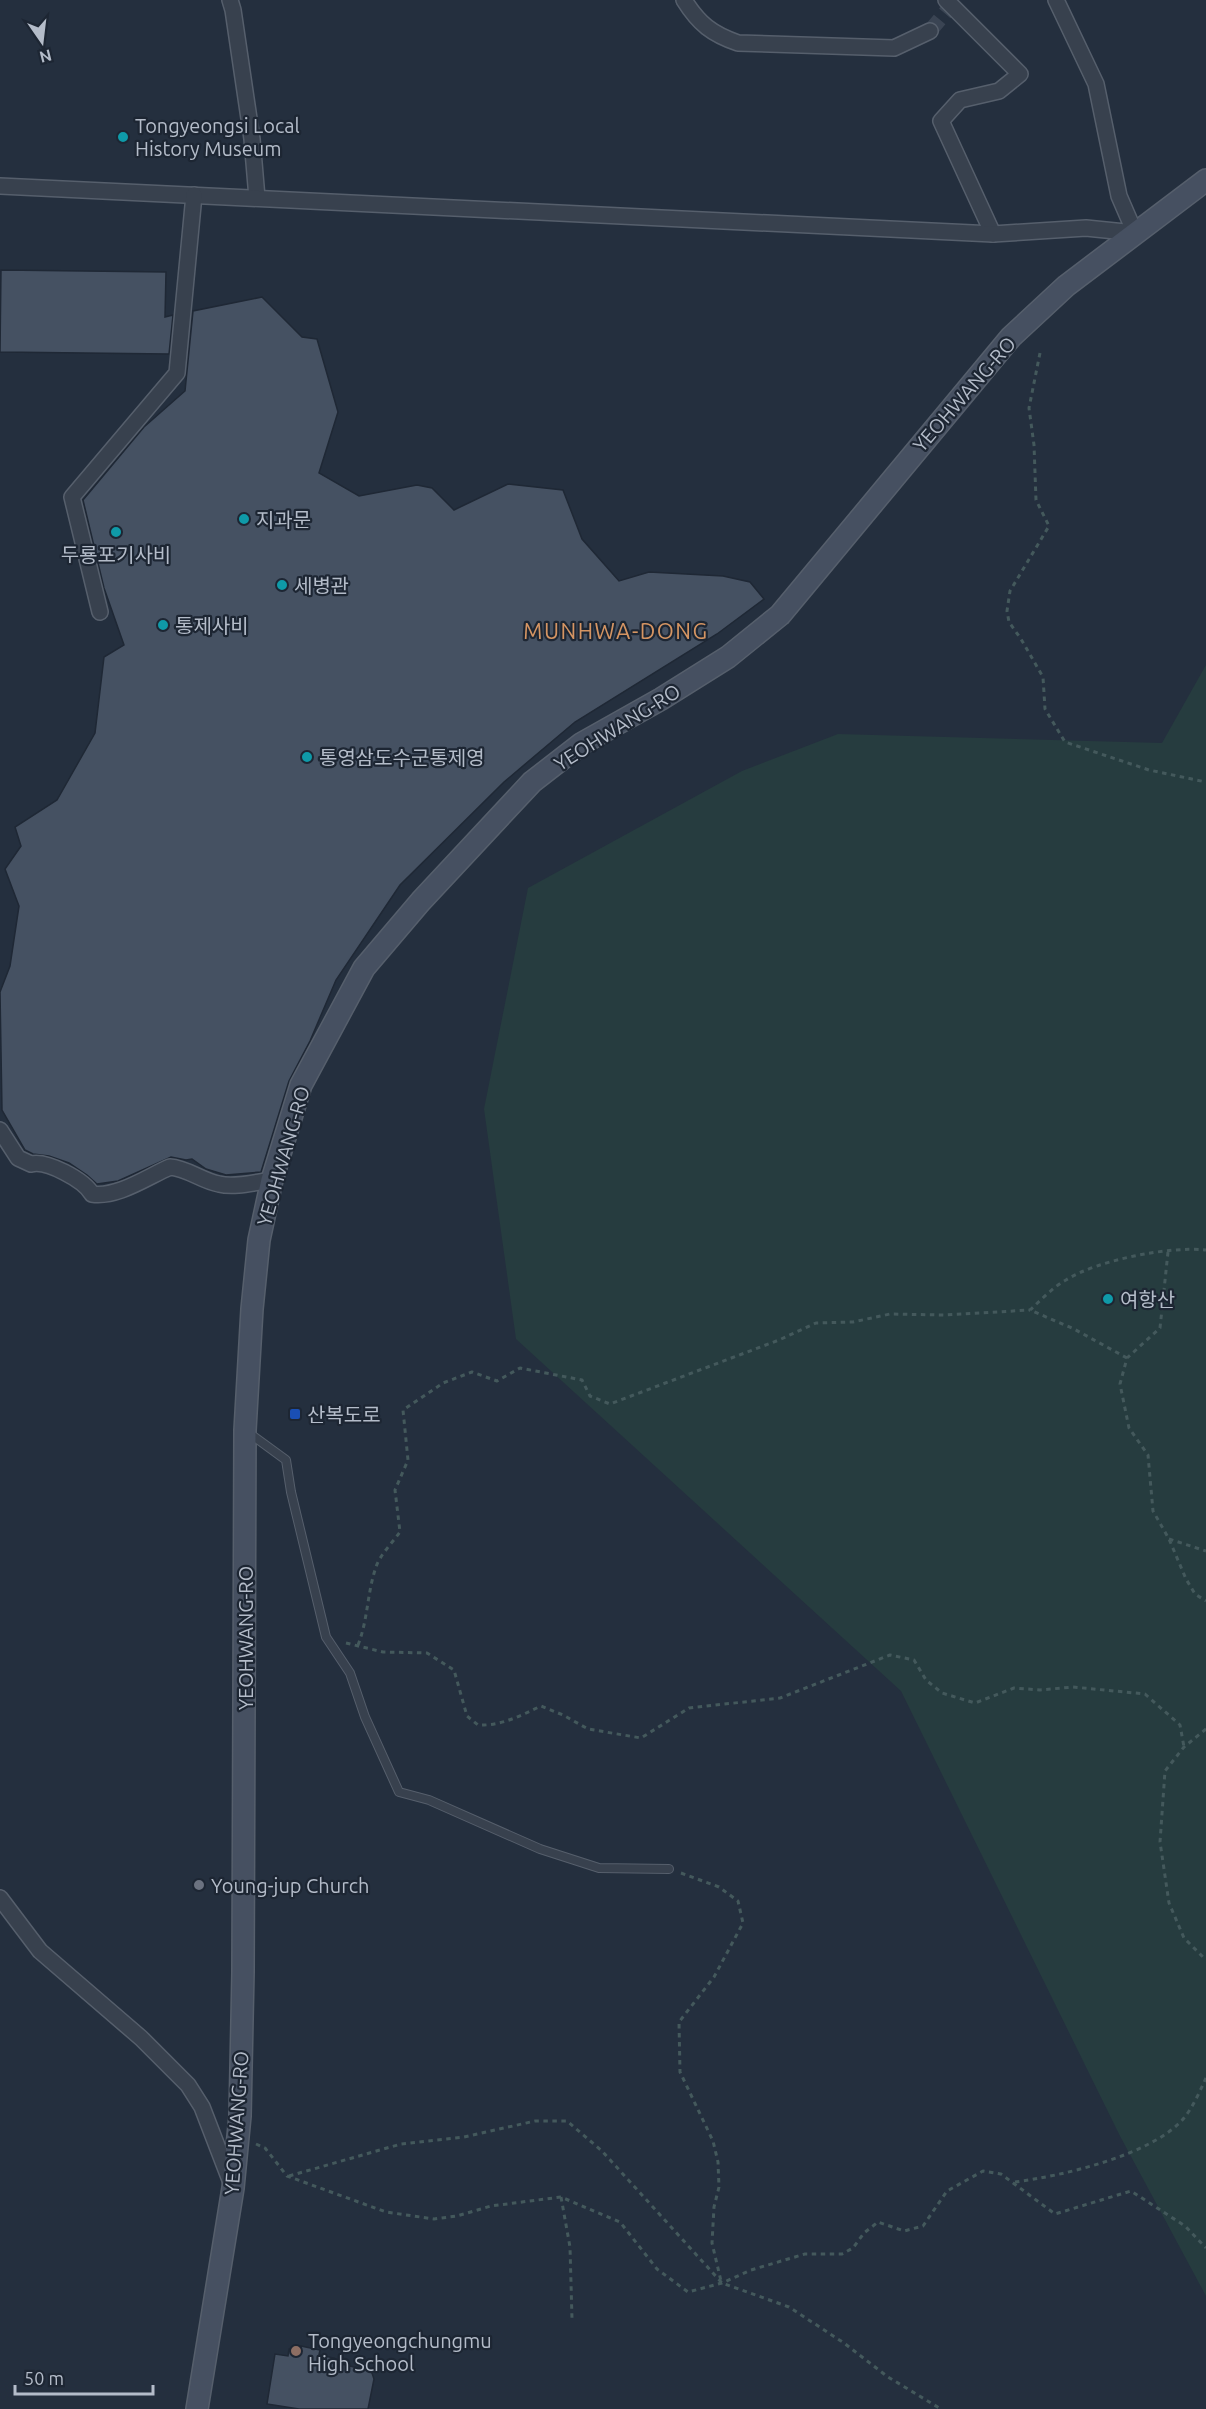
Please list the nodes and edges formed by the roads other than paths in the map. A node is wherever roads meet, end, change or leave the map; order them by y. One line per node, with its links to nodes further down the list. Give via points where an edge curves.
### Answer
1 (230, 0): 9 (street)
2 (684, 0): 5 (street, via 702,24 716,35 738,43 894,48)
3 (946, 0): 11 (street, via 1020,74 999,91 960,100 941,121)
4 (1056, 0): 10 (street, via 1096,84 1119,196)
5 (930, 31)
6 (1206, 180): 10 (street, YEOHWANG-RO)
7 (0, 186): 8 (street)
8 (194, 195): 9 (street); 12 (street, via 177,373 72,497)
9 (257, 198): 11 (street)
10 (1135, 233): 11 (street, via 1086,228); 14 (street, YEOHWANG-RO, via 1066,286 1011,337 780,615 728,657 581,744 531,782 421,901 364,968 301,1085)
11 (993, 234)
12 (100, 612)
13 (0, 1131): 14 (street, via 18,1158 53,1167 88,1187 92,1194 102,1196 170,1167 222,1185)
14 (272, 1180): 15 (street, YEOHWANG-RO, via 259,1240)
15 (245, 1430): 16 (lane, via 286,1460 326,1638 350,1673 399,1792 429,1800 540,1849 599,1868); 18 (street, YEOHWANG-RO, via 243,1960)
16 (669, 1869)
17 (0, 1898): 18 (street, via 40,1951 141,2038 188,2085 202,2107)
18 (233, 2188): 19 (street, YEOHWANG-RO)
19 (197, 2409)

